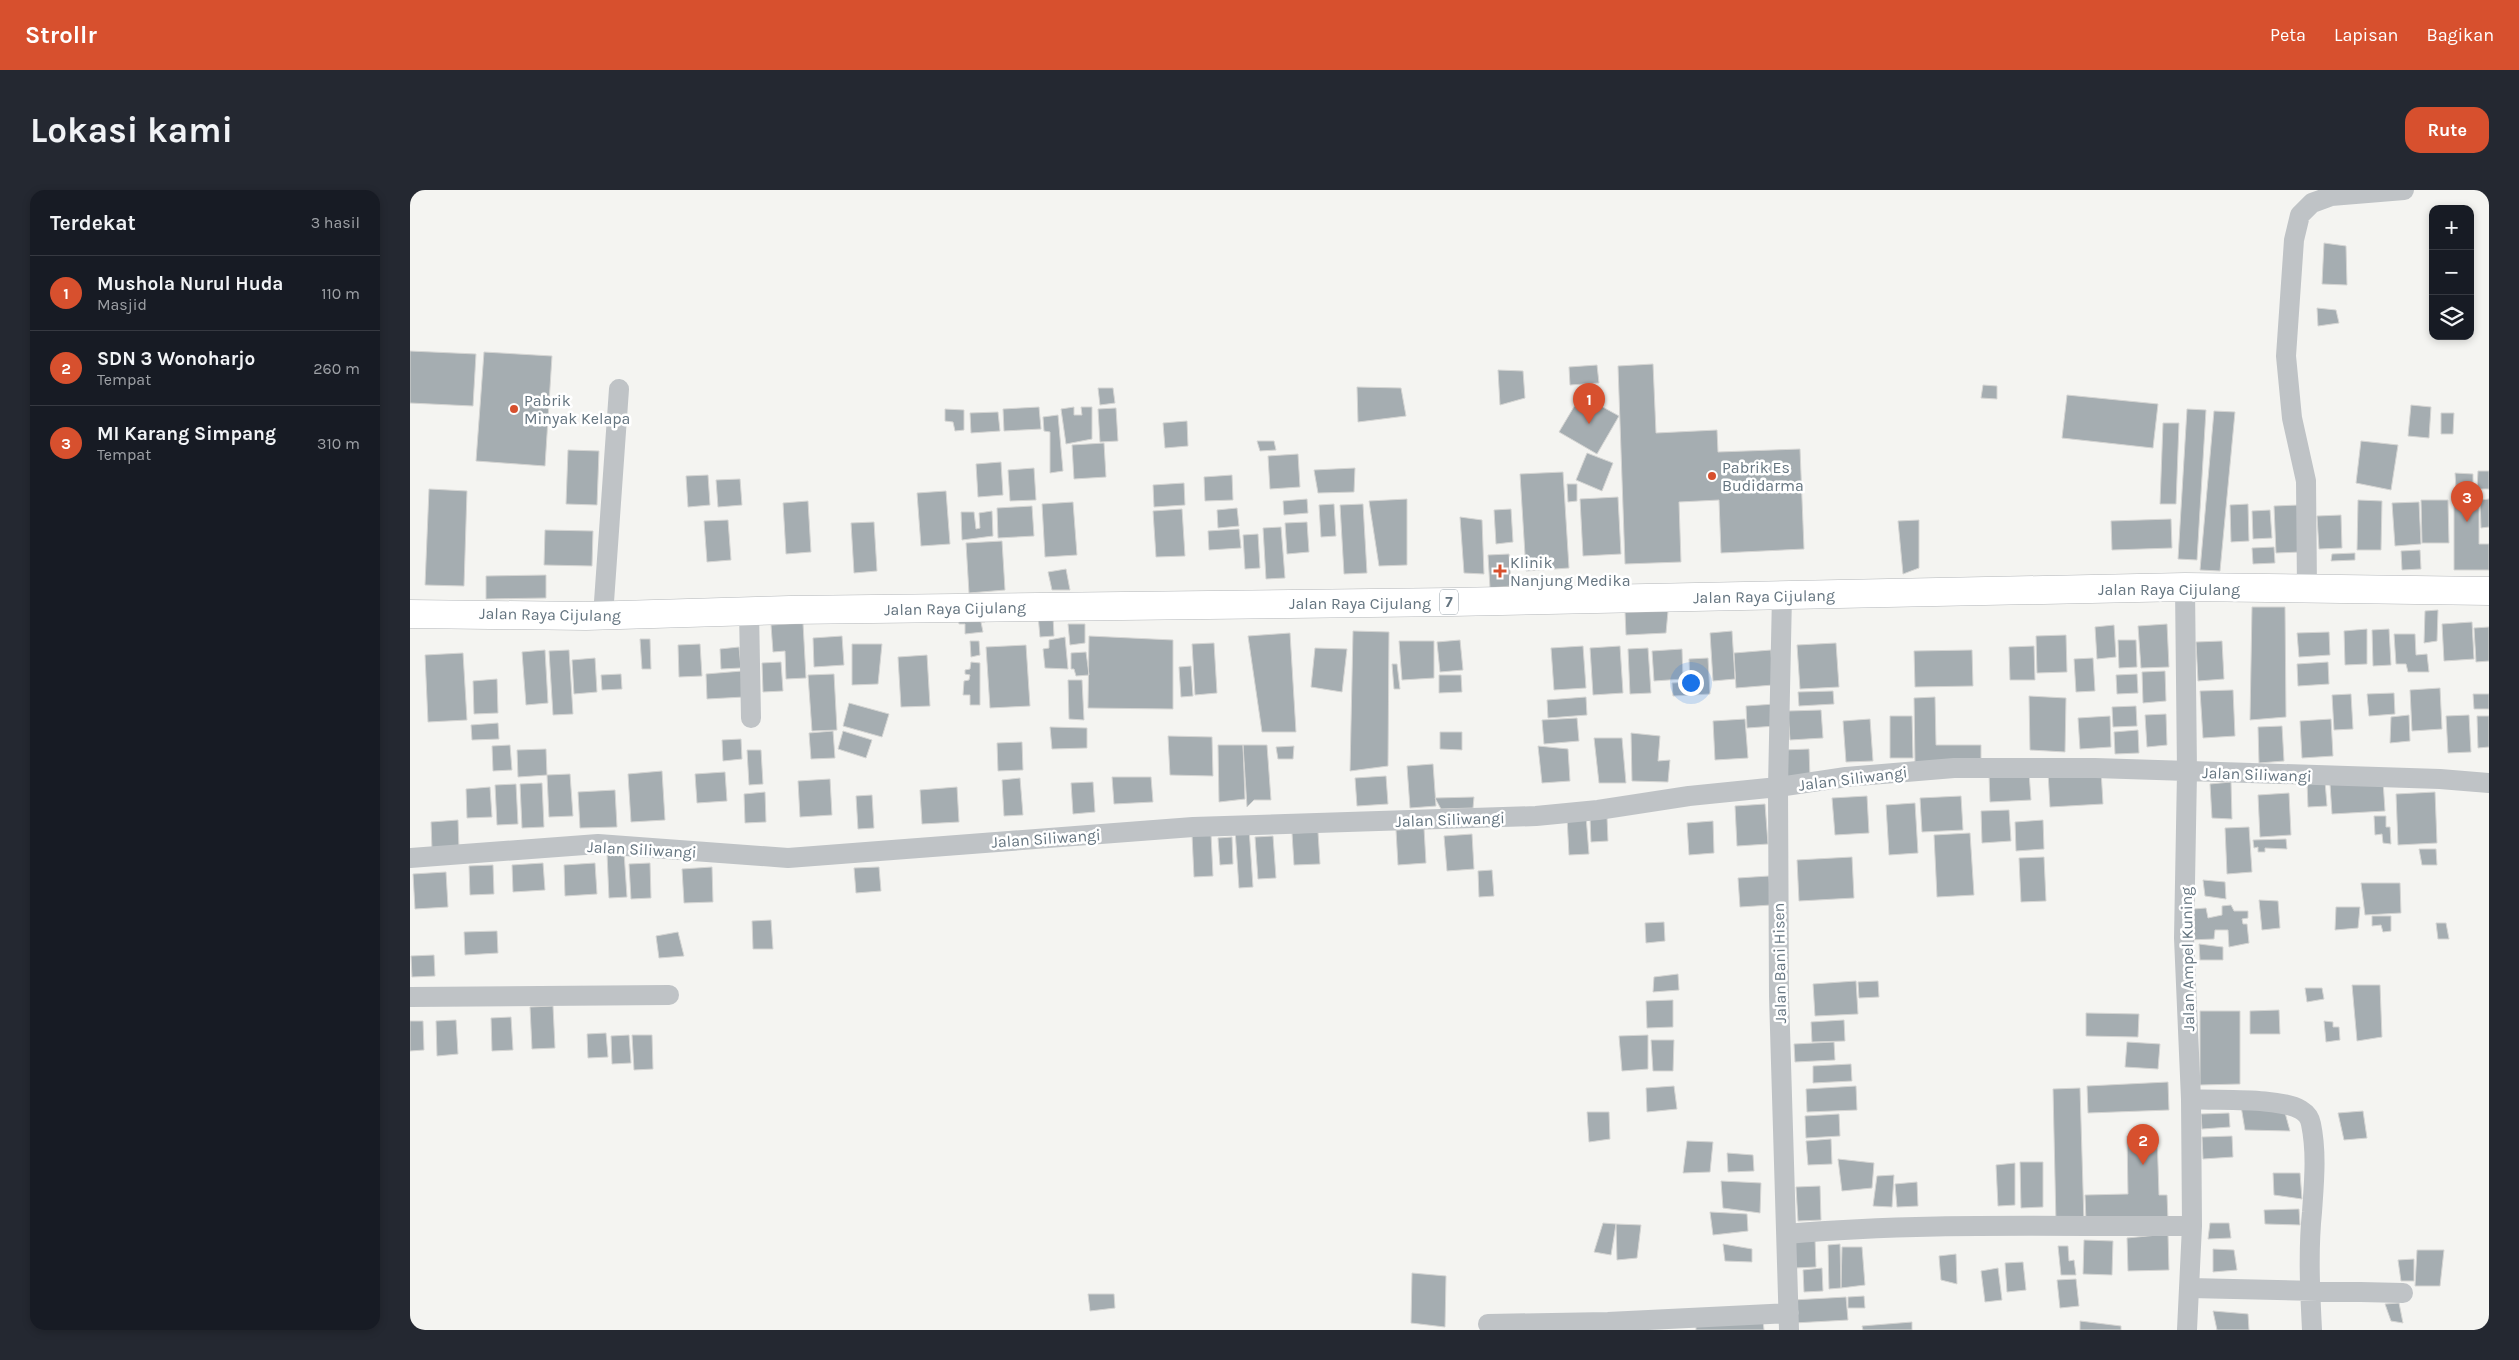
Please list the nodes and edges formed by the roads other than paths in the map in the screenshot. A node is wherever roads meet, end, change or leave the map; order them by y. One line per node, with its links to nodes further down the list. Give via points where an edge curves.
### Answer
1 (2404, 190): 4 (street, via 2331,196 2312,203 2300,215 2294,240 2286,356 2292,418 2306,481)
2 (620, 389): 9 (street)
3 (2185, 587): 4 (highway, Jalan Raya Cijulang / 7); 6 (highway, Jalan Raya Cijulang / 7); 11 (street, Jalan Ampel Kuning)
4 (2306, 590): 5 (highway, Jalan Raya Cijulang / 7)
5 (2489, 591)
6 (1782, 595): 7 (highway, Jalan Raya Cijulang / 7); 13 (street, Jalan Bani Hisen)
7 (750, 611): 9 (highway, Jalan Raya Cijulang / 7); 10 (street)
8 (410, 614): 9 (highway, Jalan Raya Cijulang / 7)
9 (603, 616)
10 (751, 718)
11 (2187, 772): 12 (street, Jalan Siliwangi); 13 (street, Jalan Siliwangi, via 2056,767 1954,768 1846,777); 17 (street, Jalan Ampel Kuning, via 2184,938)
12 (2489, 783)
13 (1778, 787): 14 (street, Jalan Siliwangi, via 1536,816 1193,827 788,858 598,844); 19 (street, Jalan Bani Hisen, via 1779,996)
14 (410, 858)
15 (669, 995): 16 (street)
16 (410, 997)
17 (2191, 1099): 18 (street, Jalan Ampel Kuning); 21 (street, via 2283,1103 2308,1116 2315,1192)
18 (2192, 1226): 19 (street, via 1951,1225); 20 (street, Jalan Ampel Kuning)
19 (1787, 1234): 23 (street, Jalan Bani Hisen)
20 (2190, 1288): 21 (street); 25 (street, Jalan Ampel Kuning)
21 (2310, 1290): 22 (street); 26 (street)
22 (2403, 1293)
23 (1789, 1322): 24 (street)
24 (1488, 1324)
25 (2187, 1330)
26 (2312, 1330)

